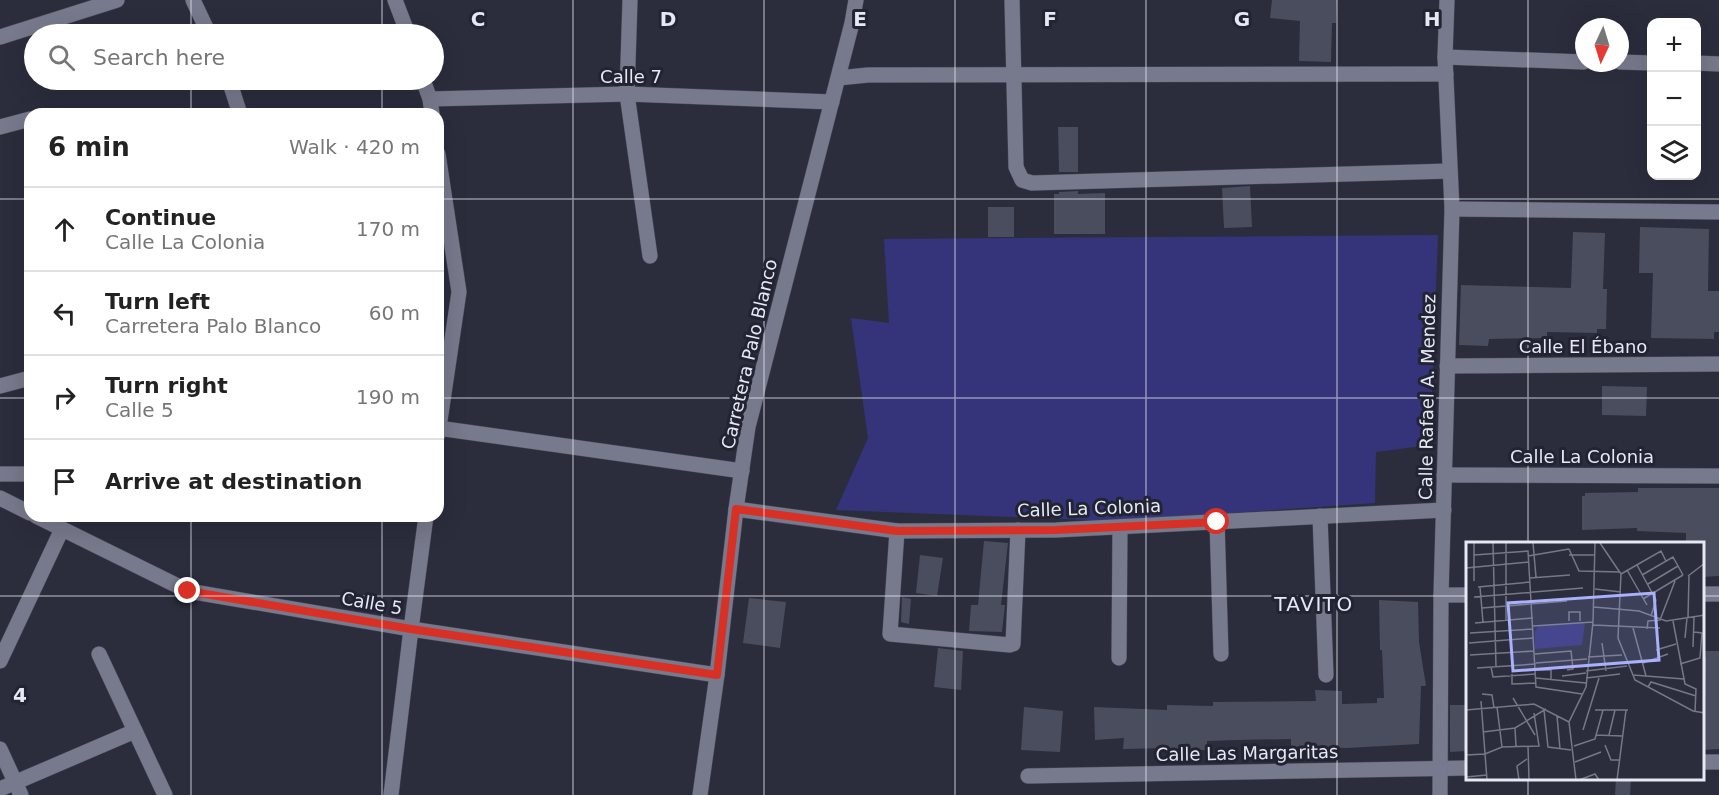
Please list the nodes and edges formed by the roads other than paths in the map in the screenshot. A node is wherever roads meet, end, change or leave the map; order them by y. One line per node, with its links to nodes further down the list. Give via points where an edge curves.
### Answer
1 (117, 0): 8 (street)
2 (193, 0): 9 (street)
3 (395, 0): 10 (street)
4 (630, 0): 24 (street)
5 (856, 0): 21 (street, Carretera Palo Blanco)
6 (1012, 0): 20 (street)
7 (1447, 0): 13 (street, Calle Rafael A. Mendez)
8 (41, 24)
9 (204, 24)
10 (404, 24)
11 (24, 29): 12 (street)
12 (0, 37)
13 (1445, 57): 14 (street); 19 (street, Calle Rafael A. Mendez)
14 (1575, 62)
15 (1629, 62): 16 (street)
16 (1647, 63)
17 (1701, 63): 18 (street)
18 (1719, 64)
19 (1446, 74): 20 (street); 30 (street, Calle Rafael A. Mendez)
20 (1014, 75): 21 (street); 30 (street, via 1016,167 1022,180 1032,183)
21 (838, 78): 25 (street, Carretera Palo Blanco)
22 (232, 90): 27 (street)
23 (426, 90): 26 (street)
24 (627, 94): 25 (street, Calle 7); 26 (street, Calle 7); 34 (street)
25 (832, 102): 41 (street, Carretera Palo Blanco, via 748,427)
26 (431, 107)
27 (238, 108)
28 (24, 121): 29 (street)
29 (0, 127)
30 (1450, 171): 32 (street, Calle Rafael A. Mendez)
31 (444, 193): 39 (street, via 459,292)
32 (1452, 209): 33 (street); 36 (street, Calle Rafael A. Mendez)
33 (1719, 212)
34 (650, 256)
35 (1719, 364): 36 (street, Calle El Ébano)
36 (1447, 366): 44 (street, Calle Rafael A. Mendez)
37 (24, 380): 38 (street)
38 (0, 386)
39 (444, 389)
40 (444, 429): 41 (street)
41 (742, 471): 47 (street, Carretera Palo Blanco)
42 (0, 474): 43 (street)
43 (24, 474)
44 (1444, 475): 45 (street, Calle La Colonia); 49 (street, Calle Rafael A. Mendez)
45 (1719, 476)
46 (0, 498): 48 (street)
47 (736, 509): 57 (street, Calle La Colonia); 65 (street, Carretera Palo Blanco)
48 (24, 510)
49 (1444, 510): 50 (street, Calle La Colonia); 59 (street, Calle Rafael A. Mendez)
50 (1320, 516): 53 (street, Calle La Colonia); 66 (street)
51 (48, 522): 55 (street, Calle 5)
52 (425, 522): 60 (street)
53 (1217, 522): 54 (street, Calle La Colonia); 62 (street)
54 (1120, 527): 56 (street, Calle La Colonia); 63 (street)
55 (62, 529): 60 (street, Calle 5, via 188,591); 64 (street)
56 (1018, 530): 57 (street, Calle La Colonia); 57 (street, via 1010,645 890,634)
57 (897, 531)
58 (1466, 594): 59 (street)
59 (1442, 595): 70 (street, Calle Rafael A. Mendez)
60 (411, 629): 65 (street, Calle 5); 75 (street)
61 (99, 654): 67 (street)
62 (1221, 654)
63 (1119, 658)
64 (0, 661)
65 (717, 675): 76 (street, Carretera Palo Blanco)
66 (1326, 675)
67 (135, 731): 73 (street); 74 (street)
68 (0, 749): 73 (street)
69 (1466, 768): 70 (street, Calle Las Margaritas)
70 (1440, 769): 71 (street, Calle Las Margaritas); 77 (street, Calle Rafael A. Mendez)
71 (1028, 776)
72 (0, 789): 73 (street)
73 (17, 789)
74 (165, 795)
75 (391, 795)
76 (700, 795)
77 (1440, 795)

